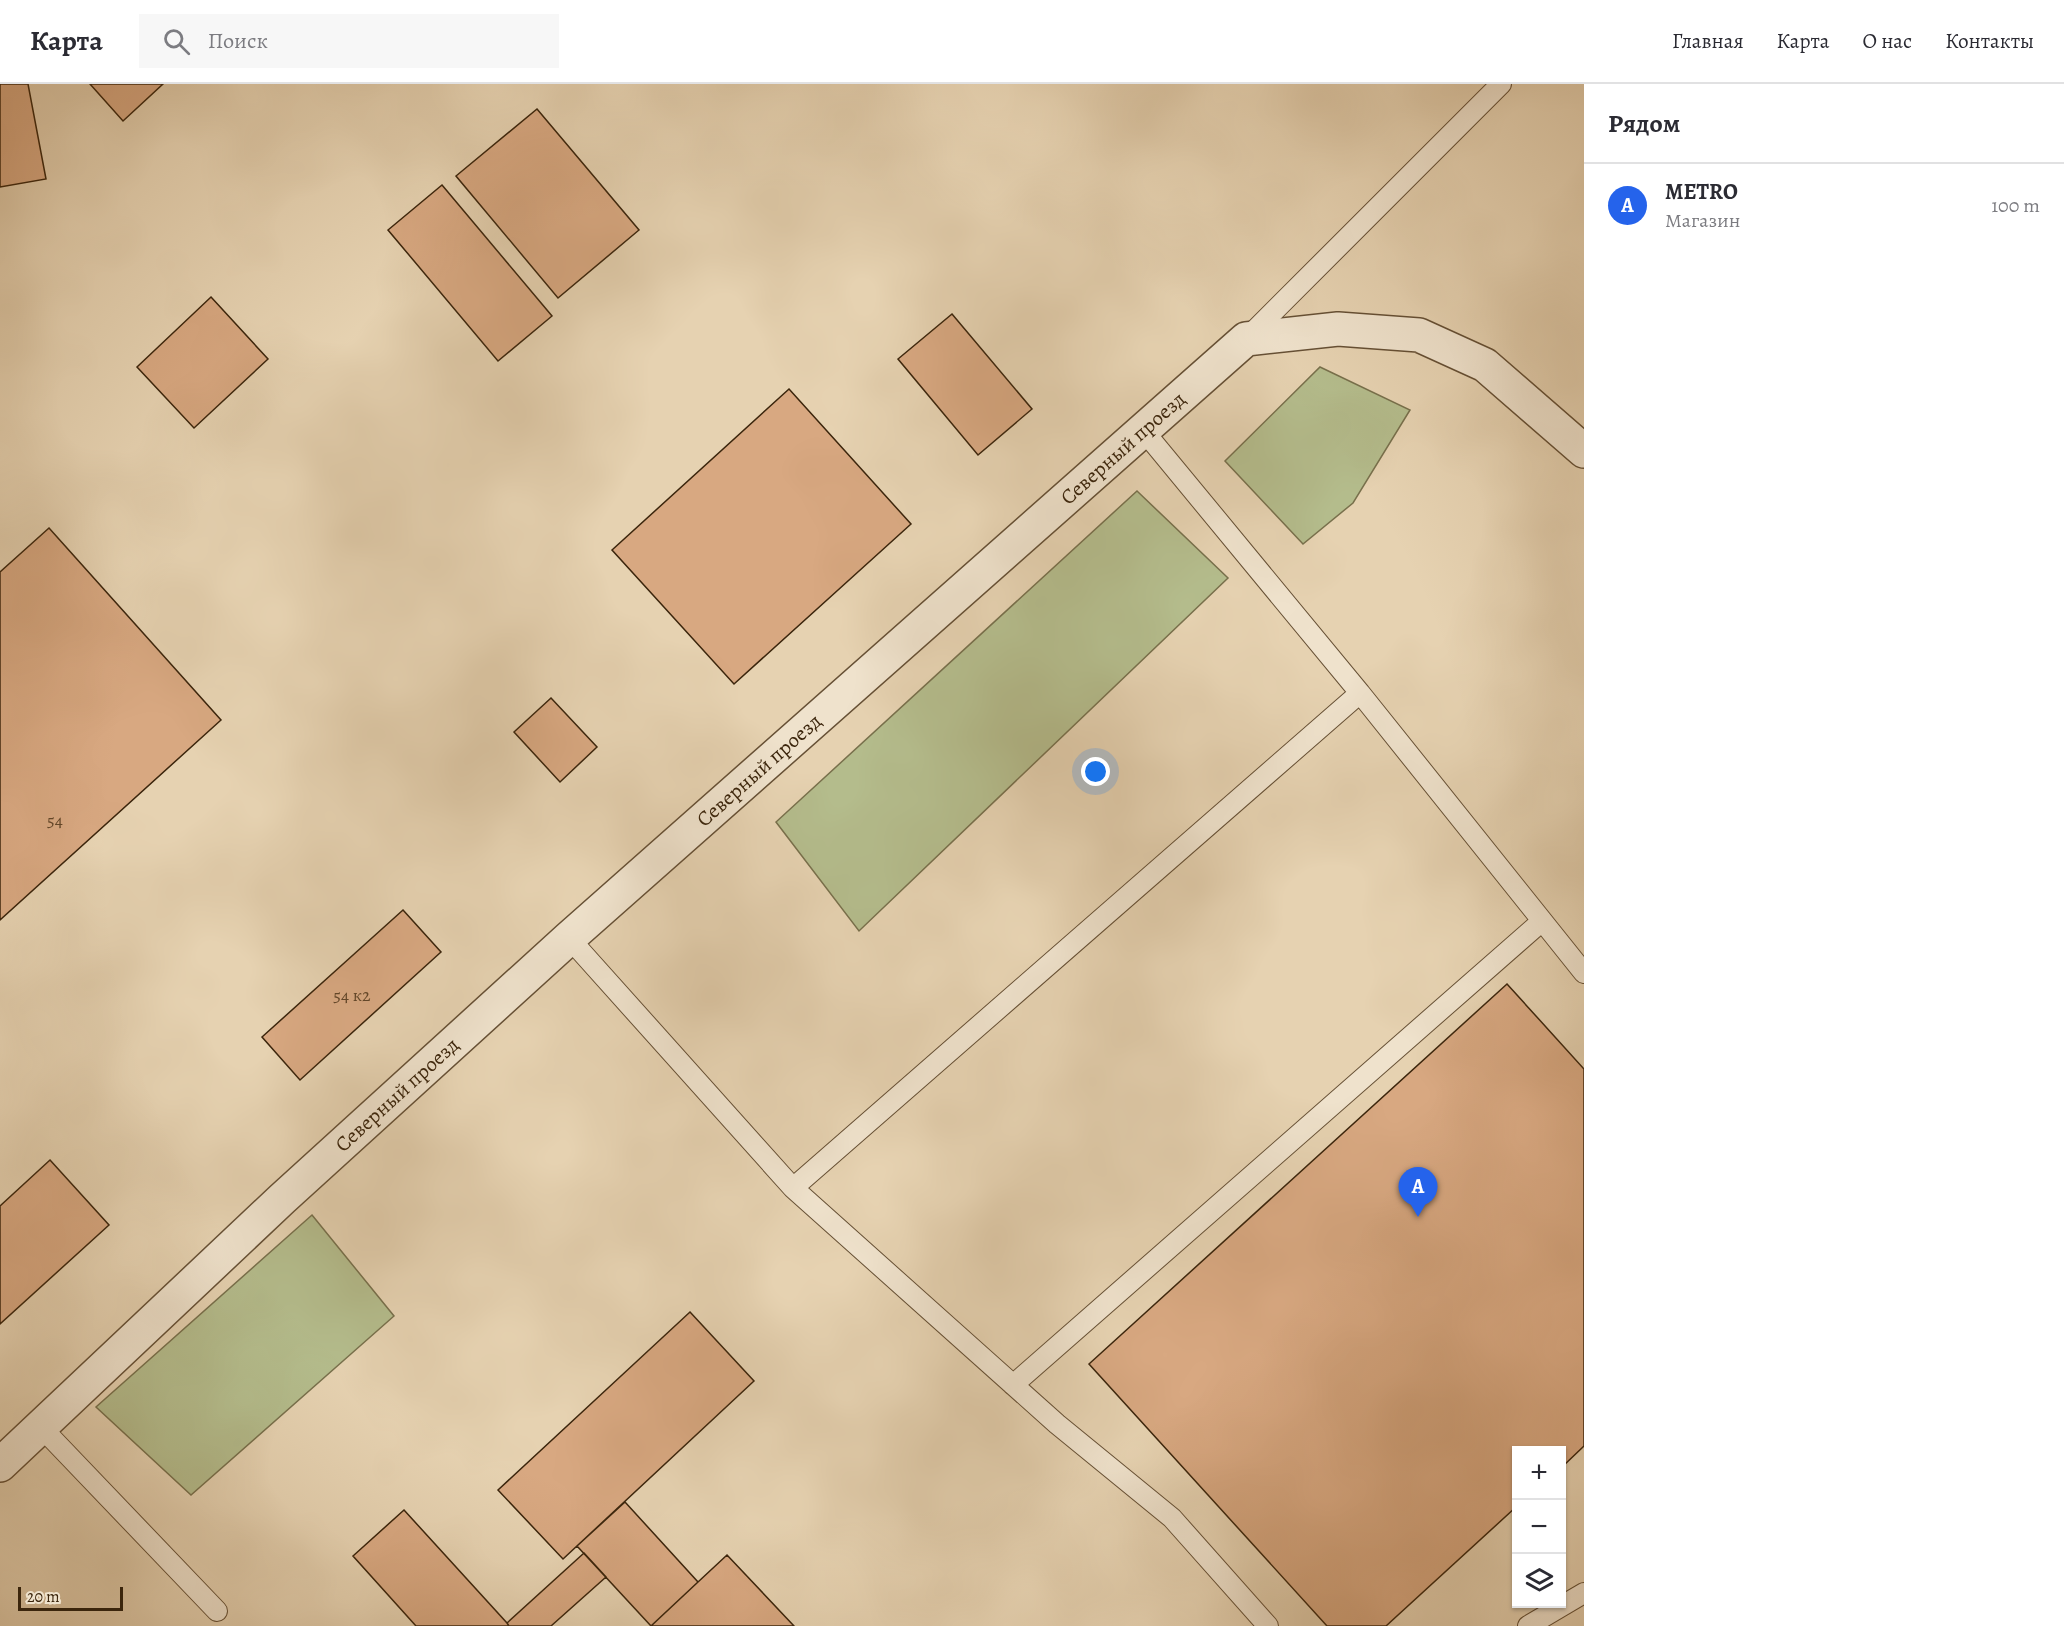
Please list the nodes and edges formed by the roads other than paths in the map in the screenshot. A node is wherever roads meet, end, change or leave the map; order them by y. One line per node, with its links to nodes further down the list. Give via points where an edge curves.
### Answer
1 (1501, 84): 2 (lane)
2 (1246, 339): 3 (street, Северный проезд); 4 (street, via 1338,329 1419,335 1485,365)
3 (1143, 430): 5 (lane); 7 (street, Северный проезд)
4 (1584, 451)
5 (1360, 693): 6 (lane); 9 (lane)
6 (1542, 921): 8 (lane); 10 (lane)
7 (569, 938): 9 (lane); 11 (street, Северный проезд, via 282,1199)
8 (1584, 973)
9 (793, 1188): 10 (lane)
10 (1013, 1385): 15 (lane, via 1172,1518)
11 (40, 1427): 12 (street, Северный проезд); 14 (lane)
12 (0, 1465)
13 (1584, 1593): 16 (lane)
14 (217, 1611)
15 (1268, 1626)
16 (1528, 1626)

